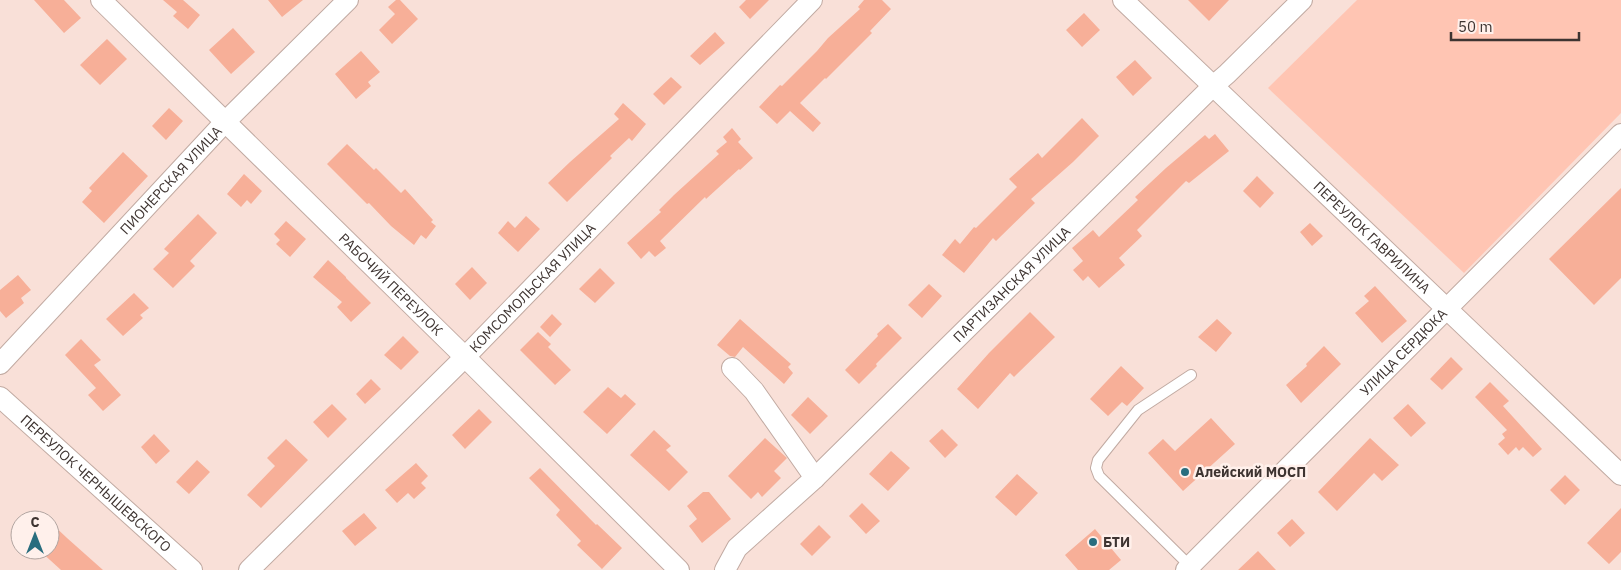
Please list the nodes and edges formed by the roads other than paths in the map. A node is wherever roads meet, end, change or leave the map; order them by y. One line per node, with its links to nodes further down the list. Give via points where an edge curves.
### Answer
1 (101, 0): 7 (street, РАБОЧИЙ ПЕРЕУЛОК)
2 (348, 0): 7 (street, ПИОНЕРСКАЯ УЛИЦА)
3 (812, 0): 10 (street, КОМСОМОЛЬСКАЯ УЛИЦА)
4 (1123, 0): 6 (street, ПЕРЕУЛОК ГАВРИЛИНА)
5 (1302, 0): 6 (street, ПАРТИЗАНСКАЯ УЛИЦА)
6 (1213, 86): 9 (street, ПЕРЕУЛОК ГАВРИЛИНА); 16 (street, ПАРТИЗАНСКАЯ УЛИЦА)
7 (226, 122): 10 (street, РАБОЧИЙ ПЕРЕУЛОК); 11 (street, ПИОНЕРСКАЯ УЛИЦА)
8 (1621, 134): 9 (street, УЛИЦА СЕРДЮКА)
9 (1447, 310): 15 (street, ПЕРЕУЛОК ГАВРИЛИНА); 17 (street, УЛИЦА СЕРДЮКА)
10 (466, 357): 19 (street, КОМСОМОЛЬСКАЯ УЛИЦА); 20 (street, РАБОЧИЙ ПЕРЕУЛОК)
11 (0, 364)
12 (732, 368): 16 (street, via 754,391)
13 (1191, 375): 17 (lane, via 1138,410 1098,460 1096,468 1099,476)
14 (0, 397): 18 (street, ПЕРЕУЛОК ЧЕРНЫШЕВСКОГО)
15 (1621, 476)
16 (815, 478): 21 (street, ПАРТИЗАНСКАЯ УЛИЦА, via 738,548)
17 (1188, 568)
18 (192, 570)
19 (249, 570)
20 (679, 570)
21 (725, 570)

